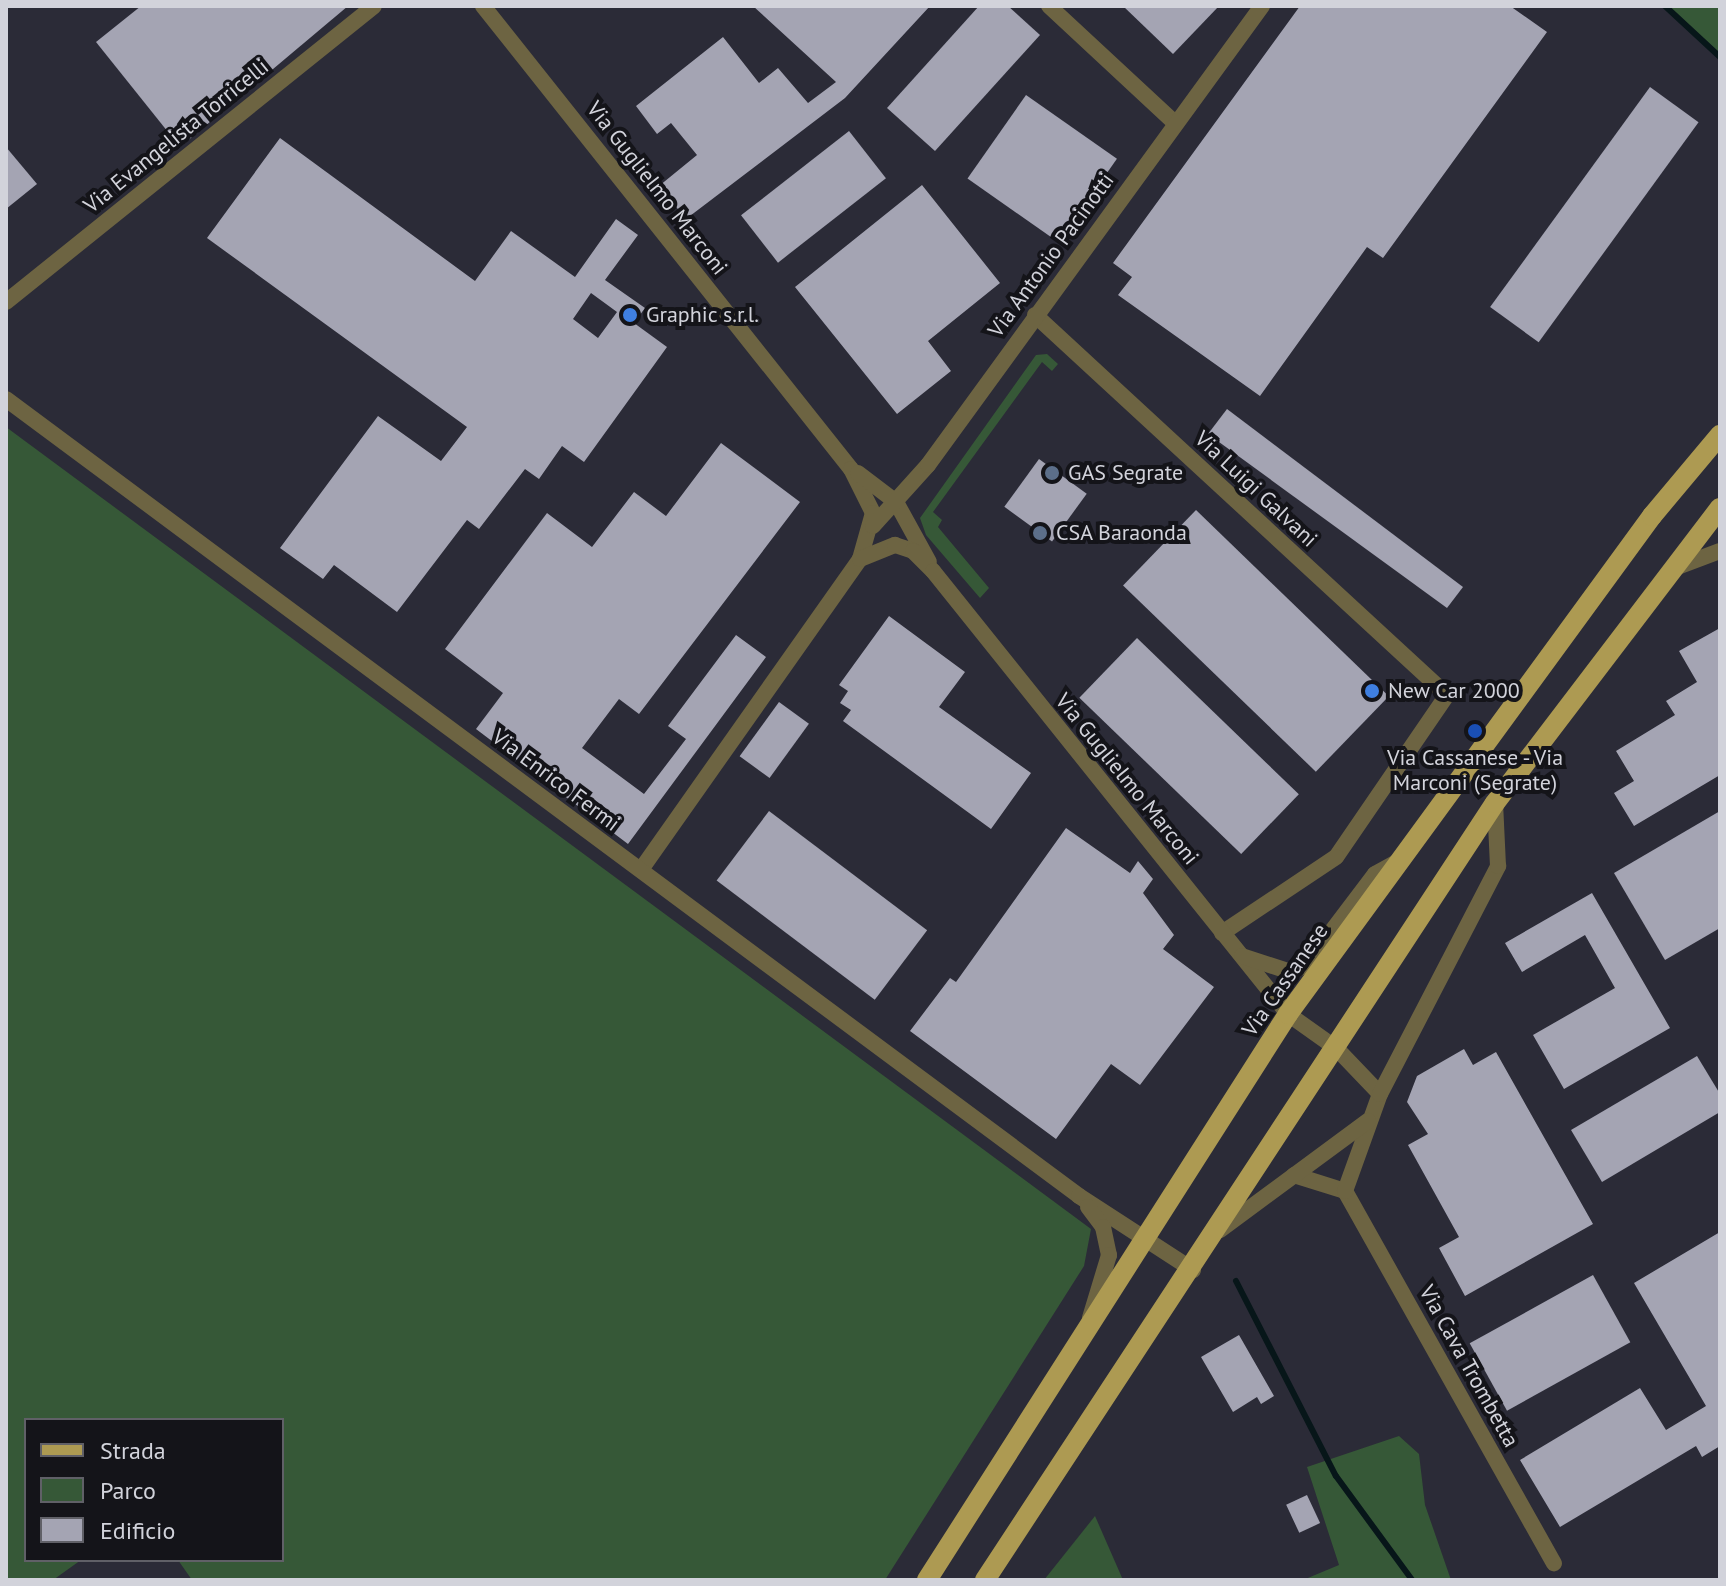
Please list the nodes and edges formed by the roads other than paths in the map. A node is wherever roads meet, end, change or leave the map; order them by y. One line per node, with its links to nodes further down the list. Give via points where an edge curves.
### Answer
1 (374, 6): 6 (street, Via Evangelista Torricelli)
2 (1049, 6): 5 (street)
3 (1262, 6): 5 (street, Via Antonio Pacinotti)
4 (485, 7): 10 (street, Via Guglielmo Marconi)
5 (1174, 122): 7 (street, Via Antonio Pacinotti)
6 (6, 302)
7 (1035, 315): 11 (street, Via Antonio Pacinotti); 21 (street, Via Luigi Galvani, via 1447,695 1336,857)
8 (6, 399): 20 (street, Via Enrico Fermi)
9 (1720, 435): 19 (main road, Via Cassanese, via 1652,516)
10 (851, 469): 11 (street, Via Guglielmo Marconi); 13 (street, Via Guglielmo Marconi, via 868,496)
11 (896, 502): 13 (street, Via Antonio Pacinotti); 17 (street, Via Guglielmo Marconi)
12 (1720, 508): 16 (main road)
13 (873, 526): 15 (street)
14 (1720, 551): 16 (street)
15 (860, 559): 17 (street, Via Guglielmo Marconi, via 895,545 913,551); 20 (street)
16 (1671, 570): 18 (main road)
17 (933, 571): 21 (street, Via Guglielmo Marconi)
18 (1495, 803): 24 (main road); 25 (street, via 1498,866)
19 (1402, 858): 22 (street, via 1375,874 1306,965 1291,972); 23 (main road, Via Cassanese)
20 (641, 870): 29 (street, Via Enrico Fermi)
21 (1222, 933): 22 (street, Via Guglielmo Marconi)
22 (1241, 956): 23 (street, Via Guglielmo Marconi)
23 (1288, 1014): 24 (street, Via Guglielmo Marconi); 31 (main road, Via Cassanese)
24 (1337, 1049): 25 (street, Via Guglielmo Marconi); 30 (main road)
25 (1380, 1094): 26 (street)
26 (1370, 1120): 27 (street); 28 (street)
27 (1294, 1175): 28 (street); 30 (street)
28 (1345, 1191): 34 (street, Via Cava Trombetta)
29 (1079, 1196): 31 (street, Via Enrico Fermi); 33 (street, Via Enrico Fermi, via 1103,1227 1109,1255)
30 (1220, 1230): 32 (main road)
31 (1145, 1239): 32 (street, Via Enrico Fermi); 33 (main road, Via Cassanese)
32 (1193, 1270): 36 (main road)
33 (1086, 1332): 35 (main road, Via Cassanese)
34 (1554, 1563)
35 (927, 1580)
36 (985, 1580)

